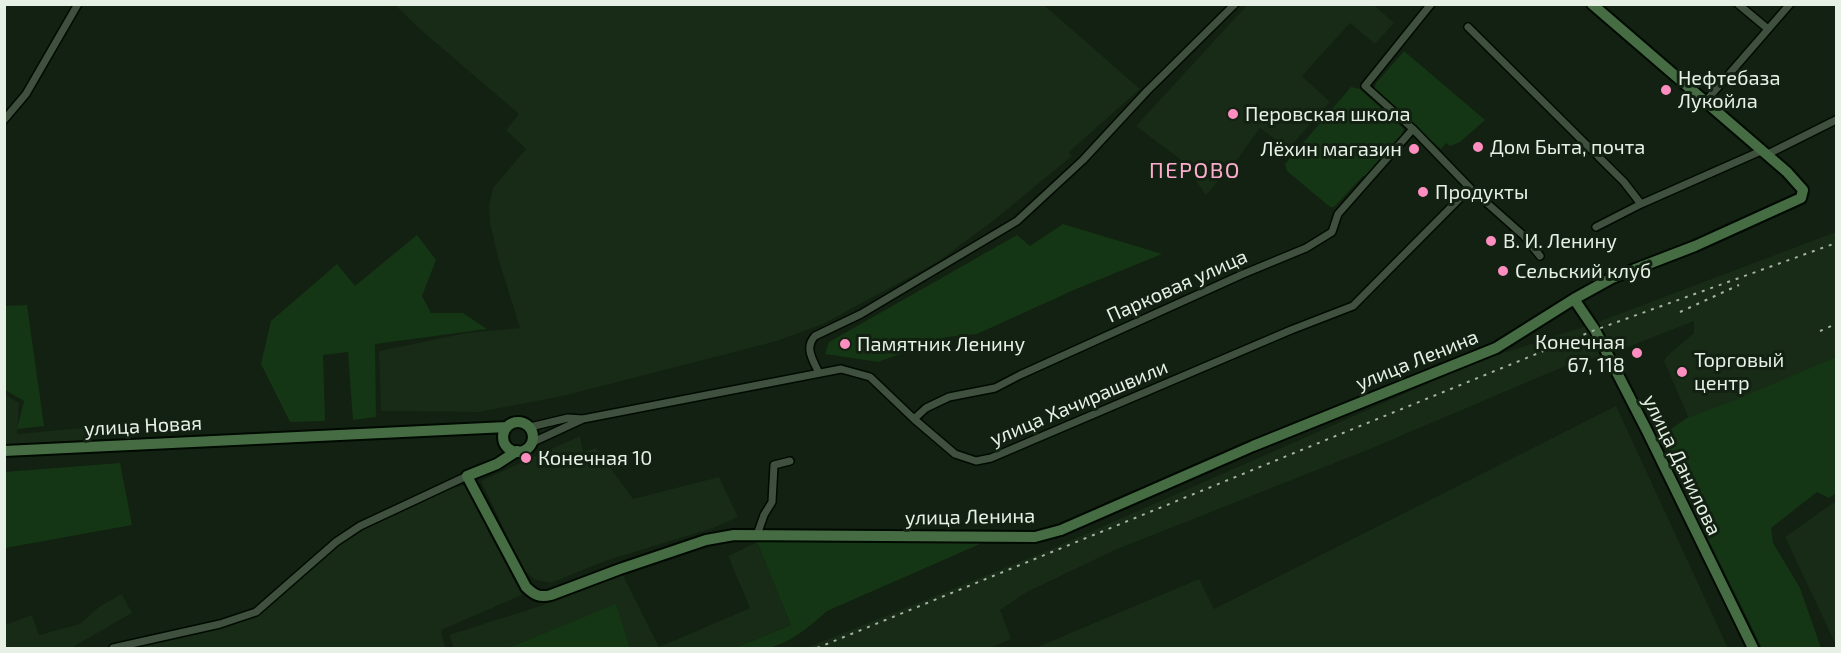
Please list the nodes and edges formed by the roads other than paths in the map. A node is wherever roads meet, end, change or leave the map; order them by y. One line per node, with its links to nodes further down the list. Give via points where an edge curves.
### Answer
1 (78, 4): 10 (street, via 26,94)
2 (1235, 4): 19 (street, via 1083,160 1017,221 861,314 815,336 809,349)
3 (1431, 4): 12 (street, via 1365,86)
4 (1592, 4): 9 (street)
5 (1738, 4): 8 (street)
6 (1790, 4): 8 (street)
7 (1468, 27): 15 (street, via 1616,174)
8 (1767, 29): 9 (street)
9 (1705, 102): 13 (street)
10 (4, 120)
11 (1836, 120): 13 (street)
12 (1413, 129): 14 (street); 21 (street, Парковая улица, via 1338,214 1332,232 1306,248 995,388 949,397)
13 (1764, 153): 15 (street); 18 (street, улица Ленина, via 1801,185 1801,198 1612,278)
14 (1470, 188): 17 (street, via 1524,236); 21 (street, улица Хачирашвили, via 1353,306 991,458 976,461 955,454)
15 (1641, 204): 16 (street)
16 (1596, 227)
17 (1540, 256)
18 (1574, 299): 30 (street, улица Ленина, via 1496,348 1253,446 1061,530 1035,537); 32 (street, улица Данилова, via 1595,330)
19 (819, 373): 20 (street, улица Хачирашвили); 21 (street, улица Хачирашвили, via 841,369 870,377)
20 (583, 419): 22 (street, улица Хачирашвили, via 568,418); 24 (street)
21 (914, 419)
22 (530, 427): 23 (street, via 517,422); 24 (street)
23 (505, 435): 25 (street, улица Новая, via 488,429); 26 (street, via 511,449); 28 (street)
24 (531, 443): 26 (street, via 525,450)
25 (4, 451)
26 (517, 451): 28 (street)
27 (790, 461): 30 (street, via 774,465 772,502)
28 (491, 466): 29 (street)
29 (467, 476): 30 (street, улица Ленина, via 526,587 541,597 706,540); 31 (street, via 360,526 256,612)
30 (757, 535)
31 (113, 648)
32 (1754, 648)

